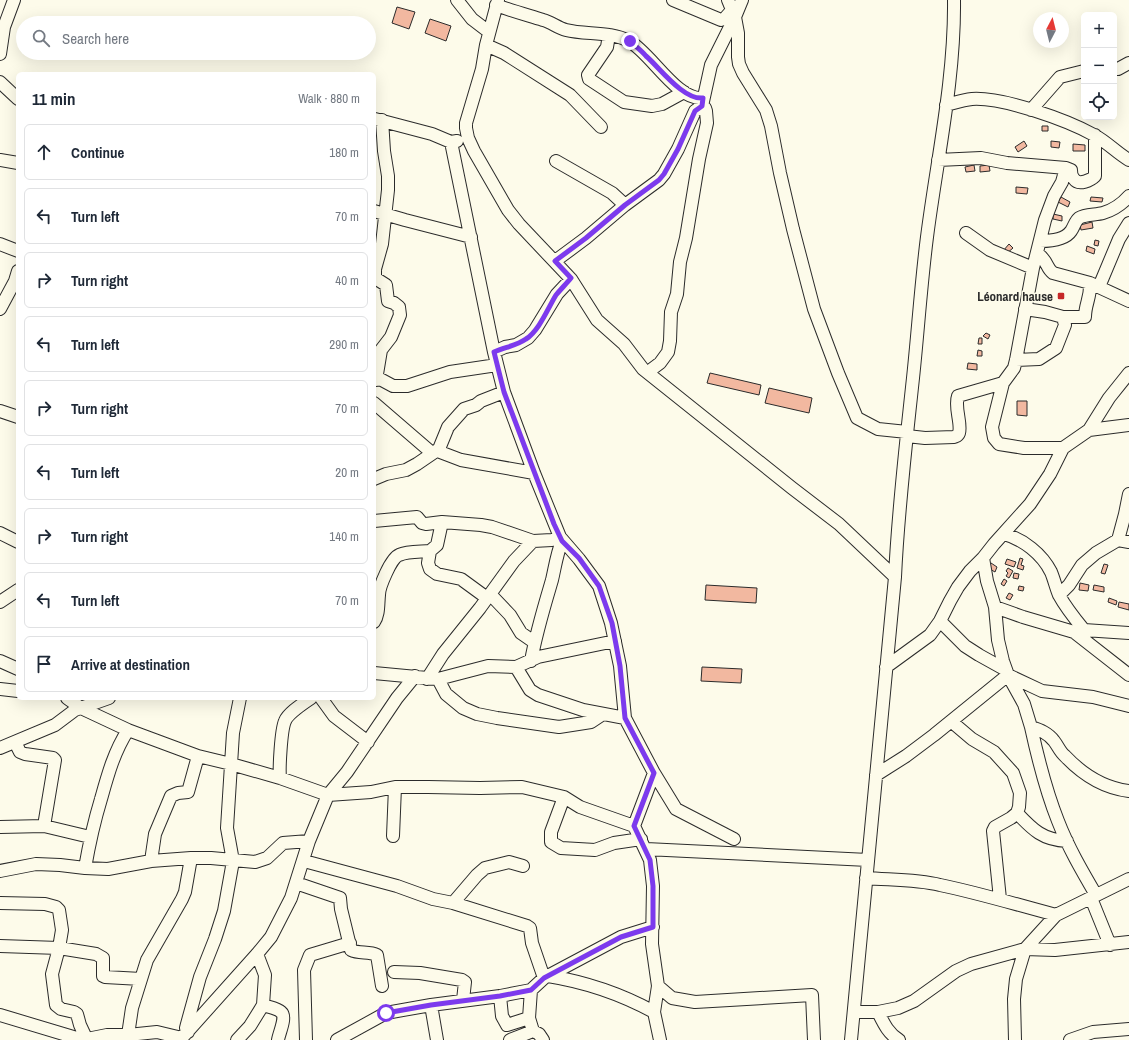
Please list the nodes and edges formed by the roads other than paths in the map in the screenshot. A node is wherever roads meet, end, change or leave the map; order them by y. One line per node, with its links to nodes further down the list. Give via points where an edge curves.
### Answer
1 (14, 0): 11 (street, via 4,27)
2 (457, 0): 8 (street, via 472,19)
3 (673, 0): 7 (street, via 721,20)
4 (742, 0): 7 (street)
5 (954, 0): 19 (street, via 954,34)
6 (497, 3): 8 (street); 9 (street, via 564,29)
7 (731, 9): 18 (street, via 711,65); 68 (street, via 738,33 739,64 766,110 814,309 853,410 857,418 878,429)
8 (489, 32): 10 (street)
9 (609, 35): 16 (street, via 630,41); 16 (street, via 607,46 588,75 589,79 624,102 652,106 662,104)
10 (486, 45): 22 (street, via 504,53 570,95); 24 (street, via 482,69 466,123)
11 (0, 54)
12 (1129, 63): 13 (street)
13 (1117, 69)
14 (1081, 72): 20 (street, via 1060,77)
15 (0, 82): 17 (street)
16 (684, 92): 18 (street)
17 (16, 97)
18 (702, 102): 33 (street, via 664,174); 57 (street, via 706,111 706,123 680,262 677,294 671,312 670,342 668,352 660,363)
19 (946, 105): 20 (street, via 982,99); 27 (street)
20 (1032, 110): 23 (street)
21 (378, 119): 25 (street, via 432,134); 35 (street, via 388,176)
22 (601, 128)
23 (1095, 135): 28 (street); 31 (street, via 1095,176 1087,181 1078,181 1074,179 1071,170)
24 (468, 138): 25 (street); 43 (street, via 508,210)
25 (450, 142): 38 (street)
26 (0, 160): 30 (street)
27 (938, 160): 31 (street, via 982,158 1007,163); 68 (street, via 927,237)
28 (1129, 160)
29 (556, 161): 33 (street, via 612,193)
30 (16, 163)
31 (1066, 168): 39 (street, via 1045,220)
32 (1129, 196): 39 (street, via 1115,208 1077,219 1071,232 1059,239)
33 (625, 205): 43 (street)
34 (376, 212): 35 (street)
35 (386, 214): 38 (street); 44 (street)
36 (1129, 223): 49 (street, via 1100,282)
37 (966, 232): 45 (street, via 990,250)
38 (471, 237): 54 (street)
39 (1040, 241): 42 (street)
40 (0, 244): 41 (street)
41 (16, 250)
42 (1038, 254): 45 (street); 49 (street, via 1047,262 1050,272)
43 (555, 261): 47 (street)
44 (376, 266)
45 (1033, 268): 52 (street)
46 (16, 278): 51 (street)
47 (571, 278): 54 (street, via 528,338); 57 (street, via 597,320 624,344)
48 (376, 279): 59 (street, via 386,285 388,302 400,307 400,315 381,350)
49 (1093, 285): 50 (street); 53 (street, via 1085,317)
50 (1129, 301)
51 (0, 309)
52 (1025, 309): 53 (street); 55 (street)
53 (1062, 317): 55 (street, via 1066,325 1056,348 1039,359)
54 (494, 352): 56 (street)
55 (1016, 360): 61 (street, via 1014,368)
56 (497, 365): 60 (street, via 450,372 407,386 393,386 380,379); 62 (street)
57 (648, 372): 85 (street, via 840,524)
58 (1129, 373): 67 (street, via 1109,398)
59 (376, 375)
60 (376, 380)
61 (1003, 383): 68 (street, via 958,396 959,433 954,438 925,438); 69 (street, via 992,427 994,438 999,444 1024,448)
62 (504, 392): 70 (street, via 464,409 448,427); 71 (street)
63 (376, 405): 70 (street)
64 (0, 411): 65 (street)
65 (16, 416)
66 (1129, 425): 67 (street)
67 (1089, 430): 69 (street)
68 (907, 434): 85 (street)
69 (1063, 448): 78 (street, via 1038,493)
70 (436, 451): 71 (street, via 461,460); 72 (street, via 406,470)
71 (534, 473): 79 (street)
72 (376, 478)
73 (1129, 494): 74 (street)
74 (1127, 515): 82 (street)
75 (376, 521): 76 (street, via 417,517 426,524)
76 (442, 522): 81 (street, via 492,527); 83 (street, via 436,545)
77 (0, 534): 80 (street)
78 (1004, 534): 84 (street); 87 (street, via 1031,548 1042,559 1050,571)
79 (561, 539): 81 (street); 95 (street, via 579,558 599,586); 96 (street)
80 (16, 541)
81 (533, 541): 88 (street, via 514,561)
82 (1123, 541): 87 (street, via 1096,553 1082,565)
83 (430, 551): 88 (street, via 430,569 437,574 461,579); 91 (street, via 399,555 395,558 380,589)
84 (983, 558): 90 (street); 92 (street, via 958,587)
85 (895, 577): 99 (street)
86 (16, 591): 89 (street)
87 (1059, 595): 93 (street)
88 (489, 596): 96 (street, via 505,608 521,633); 105 (street)
89 (0, 602)
90 (995, 607): 93 (street); 102 (street, via 998,640)
91 (376, 618)
92 (940, 621): 99 (street, via 930,635); 102 (street, via 965,646)
93 (1079, 631): 94 (street); 104 (street)
94 (1129, 633)
95 (615, 641): 97 (street, via 538,657); 116 (street)
96 (534, 642): 97 (street)
97 (531, 661): 100 (street)
98 (0, 662): 101 (street)
99 (886, 666): 126 (street)
100 (516, 667): 105 (street, via 488,666); 115 (street, via 530,690 538,695)
101 (16, 668)
102 (1007, 672): 113 (street, via 1042,691 1093,697); 117 (street); 118 (street, via 1024,704)
103 (376, 673): 105 (street)
104 (1129, 675)
105 (426, 678): 115 (street, via 463,708 477,714 559,727 591,722); 121 (street, via 397,698)
106 (0, 689): 107 (street)
107 (16, 692)
108 (70, 700): 114 (street)
109 (103, 700): 114 (street)
110 (240, 700): 124 (street, via 233,733)
111 (308, 700): 127 (street, via 285,721)
112 (322, 700): 121 (street, via 334,716)
113 (1129, 706)
114 (81, 708): 119 (street); 120 (street, via 61,722)
115 (603, 714): 116 (street)
116 (625, 718): 125 (street)
117 (952, 722): 126 (street); 132 (street, via 972,739 994,752 1013,773 1020,793)
118 (1030, 727): 129 (street, via 1044,732 1054,740 1063,755 1093,780); 140 (street, via 1047,788)
119 (128, 730): 123 (street); 137 (street, via 112,759)
120 (15, 742): 122 (street); 133 (street, via 20,752 55,760)
121 (368, 742): 130 (street)
122 (0, 748)
123 (198, 756): 124 (street); 145 (street, via 188,792 171,796 163,812 155,834)
124 (231, 764): 127 (street); 146 (street, via 227,828)
125 (654, 773): 134 (street); 138 (street, via 676,809)
126 (876, 775): 144 (street)
127 (280, 778): 130 (street)
128 (395, 787): 130 (street, via 371,792); 131 (street, via 522,787); 136 (street)
129 (1129, 791)
130 (328, 795): 139 (street)
131 (564, 796): 134 (street, via 580,807); 141 (street, via 551,832 551,842 561,848 595,850 614,843)
132 (1017, 813): 140 (street, via 1038,832 1054,840); 154 (street, via 995,826 993,831)
133 (44, 826): 135 (street); 137 (street)
134 (634, 826): 141 (street)
135 (0, 827)
136 (393, 836)
137 (90, 838): 148 (street)
138 (734, 839)
139 (309, 841): 143 (street); 146 (street, via 283,843 267,858 255,862)
140 (1067, 841): 153 (street)
141 (643, 844): 144 (street); 158 (street, via 650,860)
142 (191, 858): 145 (street); 146 (street); 168 (street, via 185,892 147,960)
143 (304, 860): 152 (street); 156 (street)
144 (868, 860): 150 (street)
145 (151, 861): 148 (street, via 108,869)
146 (234, 861): 184 (street, via 224,911 200,977)
147 (523, 866): 156 (street, via 509,862 485,868)
148 (85, 868): 149 (street, via 36,864)
149 (0, 871)
150 (866, 878): 154 (street, via 928,883); 177 (street)
151 (1129, 879): 153 (street)
152 (296, 883): 160 (street, via 340,898); 165 (street, via 281,919)
153 (1093, 897): 157 (street); 161 (street)
154 (1000, 899): 157 (street)
155 (0, 903): 163 (street, via 45,904 56,907 59,910 62,930)
156 (453, 903): 167 (street, via 530,928 532,943)
157 (1056, 915): 164 (street)
158 (653, 927): 167 (street, via 621,937); 170 (street, via 654,964)
159 (1129, 942): 161 (street)
160 (350, 943): 169 (street, via 351,950 355,952 377,955); 189 (street, via 310,955 304,970)
161 (1110, 945): 164 (street, via 1055,950)
162 (0, 946): 163 (street)
163 (59, 948): 168 (street, via 96,954 102,958 102,973 105,977); 186 (street, via 52,974 56,1005 77,1014)
164 (1025, 949): 178 (street, via 971,964 956,971 914,1001 898,1008); 198 (street, via 1016,978)
165 (257, 954): 174 (street, via 265,975); 184 (street)
166 (394, 972): 173 (street, via 420,973 462,980 465,982)
167 (546, 977): 171 (street); 176 (street, via 603,989)
168 (141, 978): 183 (street, via 132,1008)
169 (382, 986)
170 (658, 986): 176 (street); 195 (street, via 672,998 695,1002 812,995)
171 (531, 990): 172 (street); 180 (street)
172 (500, 996): 173 (street); 180 (street, via 502,1016 507,1025)
173 (463, 1000): 175 (street)
174 (262, 1005): 187 (street); 188 (street, via 283,1015)
175 (431, 1005): 190 (street, via 386,1013); 191 (street)
176 (654, 1012): 194 (street)
177 (854, 1012): 178 (street); 196 (street)
178 (878, 1012): 197 (street, via 885,1027)
179 (0, 1015): 186 (street)
180 (529, 1018): 182 (street)
181 (1129, 1029): 185 (street, via 1093,1032)
182 (533, 1031): 192 (street); 193 (street)
183 (128, 1036): 184 (street, via 156,1032); 186 (street, via 107,1035)
184 (183, 1037)
185 (1082, 1038): 199 (street)
186 (87, 1039)
187 (238, 1040)
188 (278, 1040)
189 (306, 1040)
190 (337, 1040)
191 (437, 1040)
192 (510, 1040)
193 (543, 1040)
194 (660, 1040)
195 (814, 1040)
196 (851, 1040)
197 (899, 1040)
198 (1015, 1040)
199 (1070, 1040)

